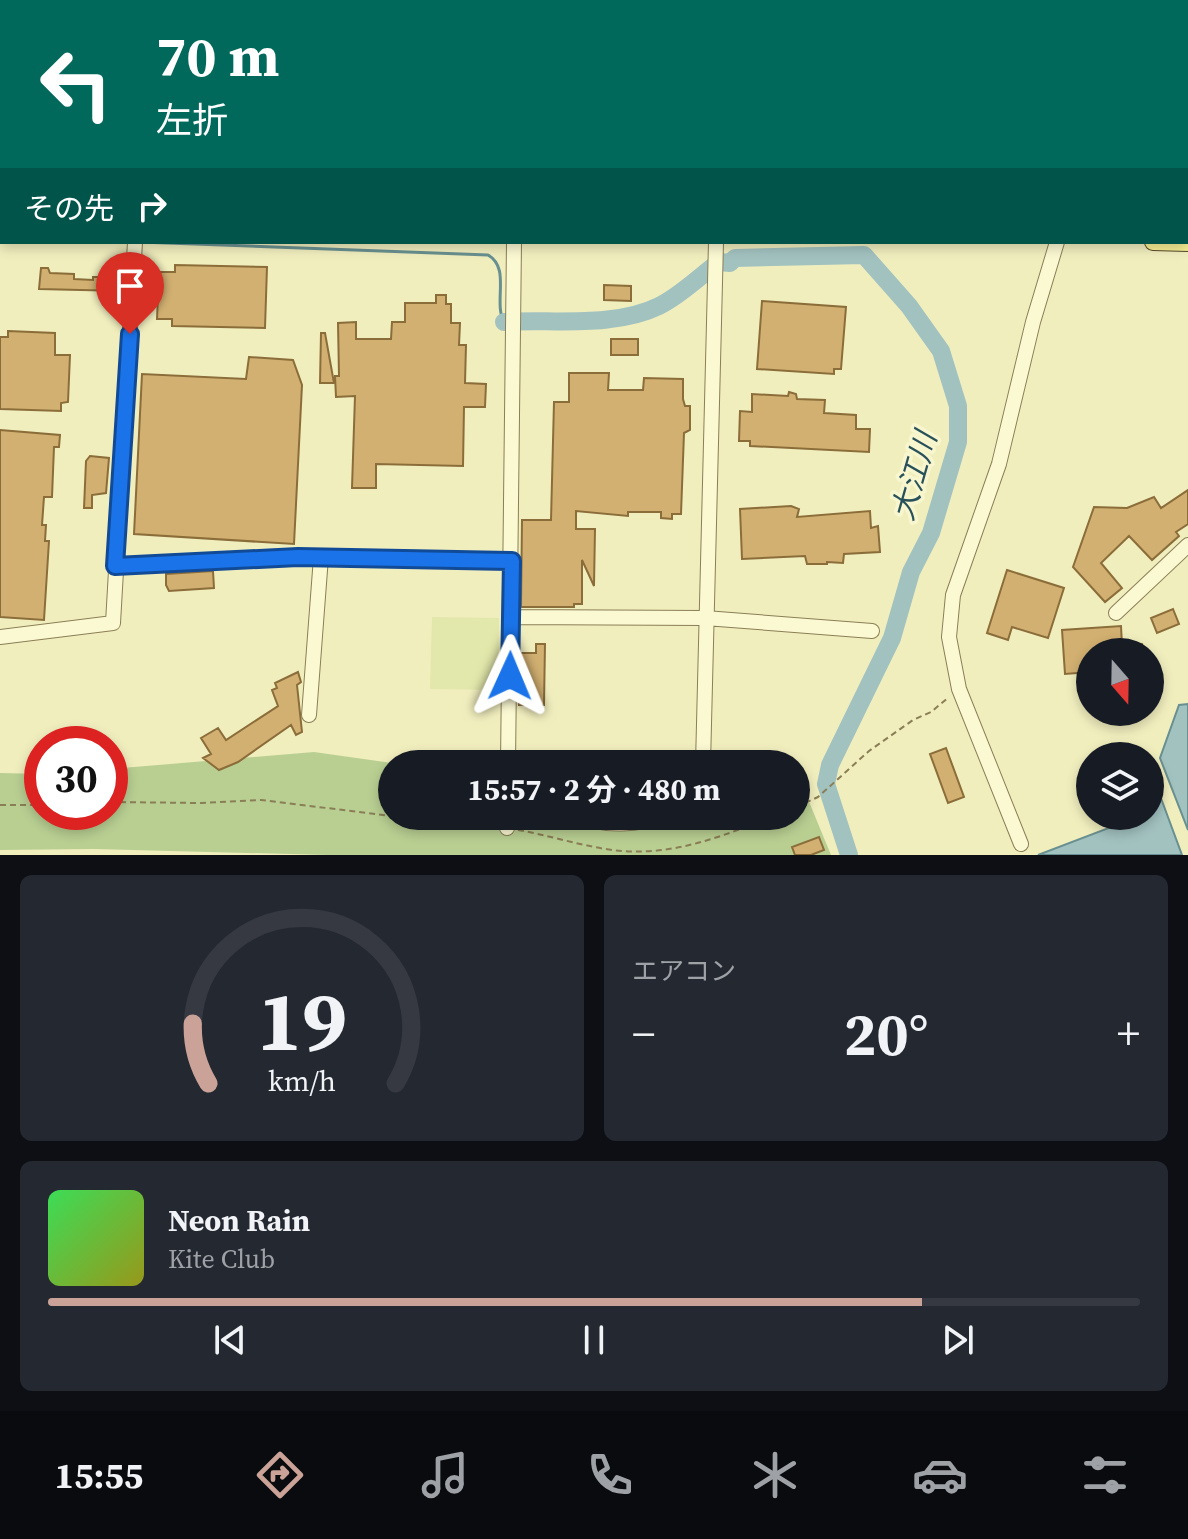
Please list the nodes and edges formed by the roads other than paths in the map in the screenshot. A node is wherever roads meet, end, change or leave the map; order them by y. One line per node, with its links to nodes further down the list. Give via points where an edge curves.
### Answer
1 (135, 244): 8 (street)
2 (514, 244): 7 (street)
3 (716, 244): 11 (street)
4 (1056, 244): 17 (street, via 999,464 953,595 949,637 959,689)
5 (1188, 545): 9 (street)
6 (321, 557): 7 (street); 8 (street); 14 (street)
7 (512, 561): 10 (street)
8 (115, 566): 13 (street, via 113,623)
9 (1116, 613)
10 (511, 617): 11 (street); 15 (street)
11 (705, 618): 12 (street); 16 (street)
12 (872, 631)
13 (0, 637)
14 (309, 715)
15 (508, 750)
16 (703, 750)
17 (1021, 844)

